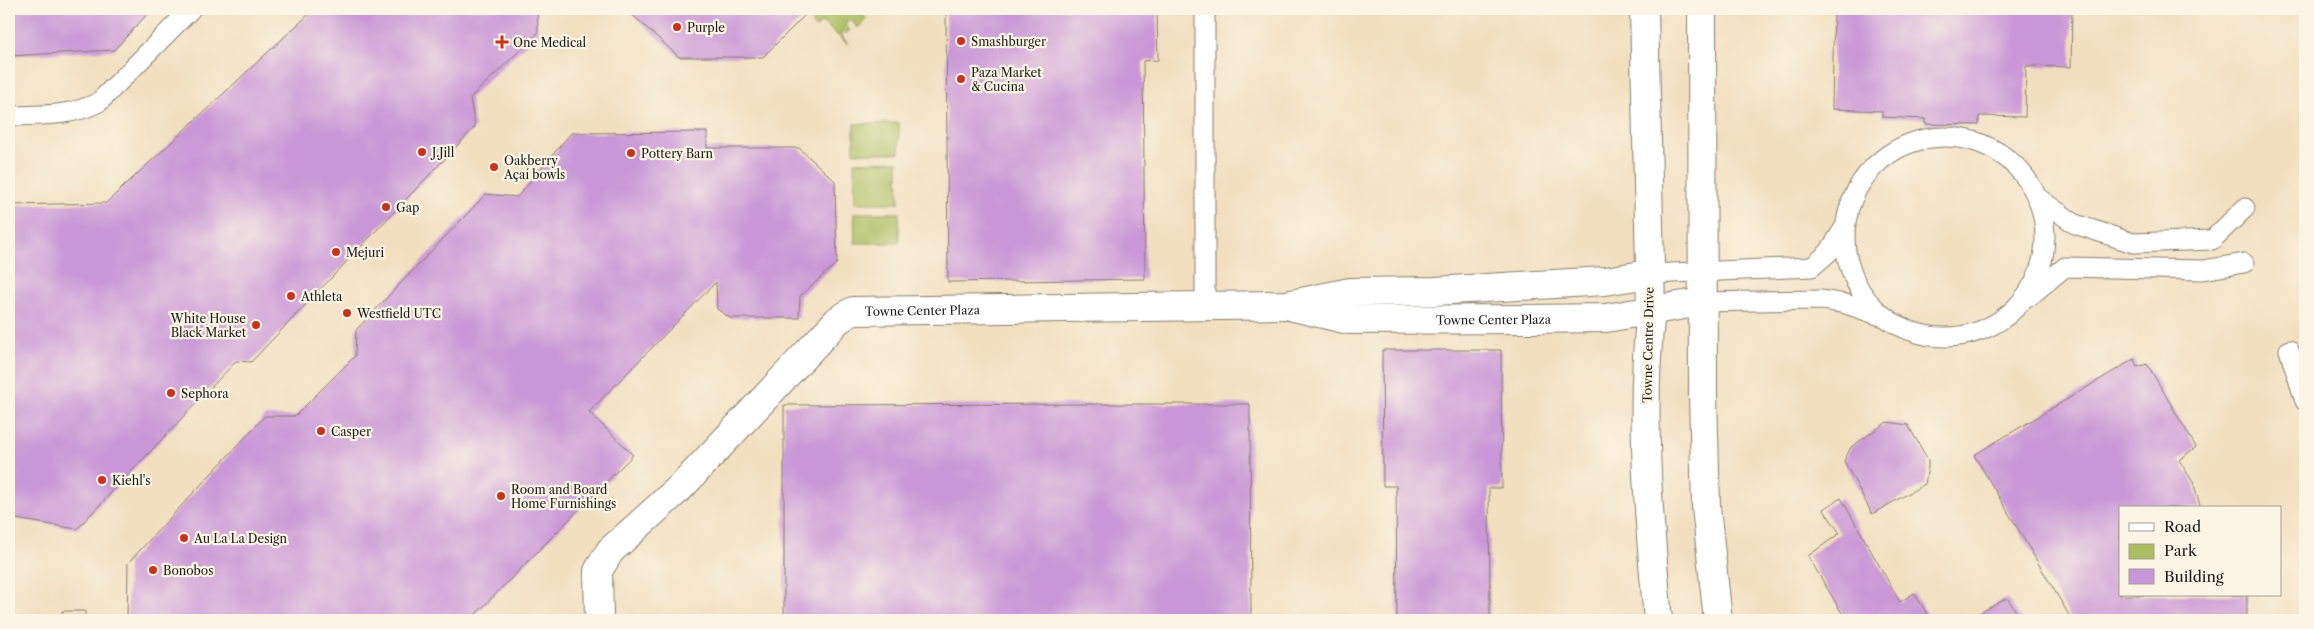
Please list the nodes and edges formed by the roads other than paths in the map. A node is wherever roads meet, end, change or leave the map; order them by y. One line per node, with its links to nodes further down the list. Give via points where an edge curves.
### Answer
1 (191, 9): 5 (lane, via 99,102 65,114)
2 (1205, 9): 13 (lane)
3 (1644, 9): 11 (street, Towne Centre Drive)
4 (1702, 9): 10 (street)
5 (9, 116)
6 (2038, 197): 7 (lane, via 2075,224 2132,243 2212,240); 8 (lane, via 2022,172 2000,152 1973,140 1944,136 1915,141 1888,153 1867,174 1852,199); 16 (lane, via 2045,222 2045,248 2038,274 2026,296)
7 (2245, 208)
8 (1845, 227): 10 (lane, via 1830,252 1812,267); 17 (lane, via 1850,270 1868,300)
9 (2244, 263): 16 (lane, via 2203,270 2066,267)
10 (1703, 270): 11 (lane); 12 (street)
11 (1649, 274): 14 (street, Towne Center Plaza, via 1595,282 1350,292); 15 (street, Towne Centre Drive)
12 (1702, 302): 15 (street, Towne Center Plaza); 17 (lane, via 1822,300 1846,304); 22 (street, via 1706,507)
13 (1205, 305): 14 (street, Towne Center Plaza); 20 (street, Towne Center Plaza, via 853,311 838,320 683,484 610,552 598,572)
14 (1286, 305): 15 (street, Towne Center Plaza, via 1348,320 1606,318)
15 (1651, 311): 21 (street, Towne Centre Drive, via 1646,356 1648,494)
16 (2008, 315): 17 (lane, via 1986,328 1962,335 1936,336 1912,331)
17 (1889, 319)
18 (2289, 350): 19 (lane)
19 (2305, 401)
20 (599, 620)
21 (1658, 620)
22 (1718, 620)

